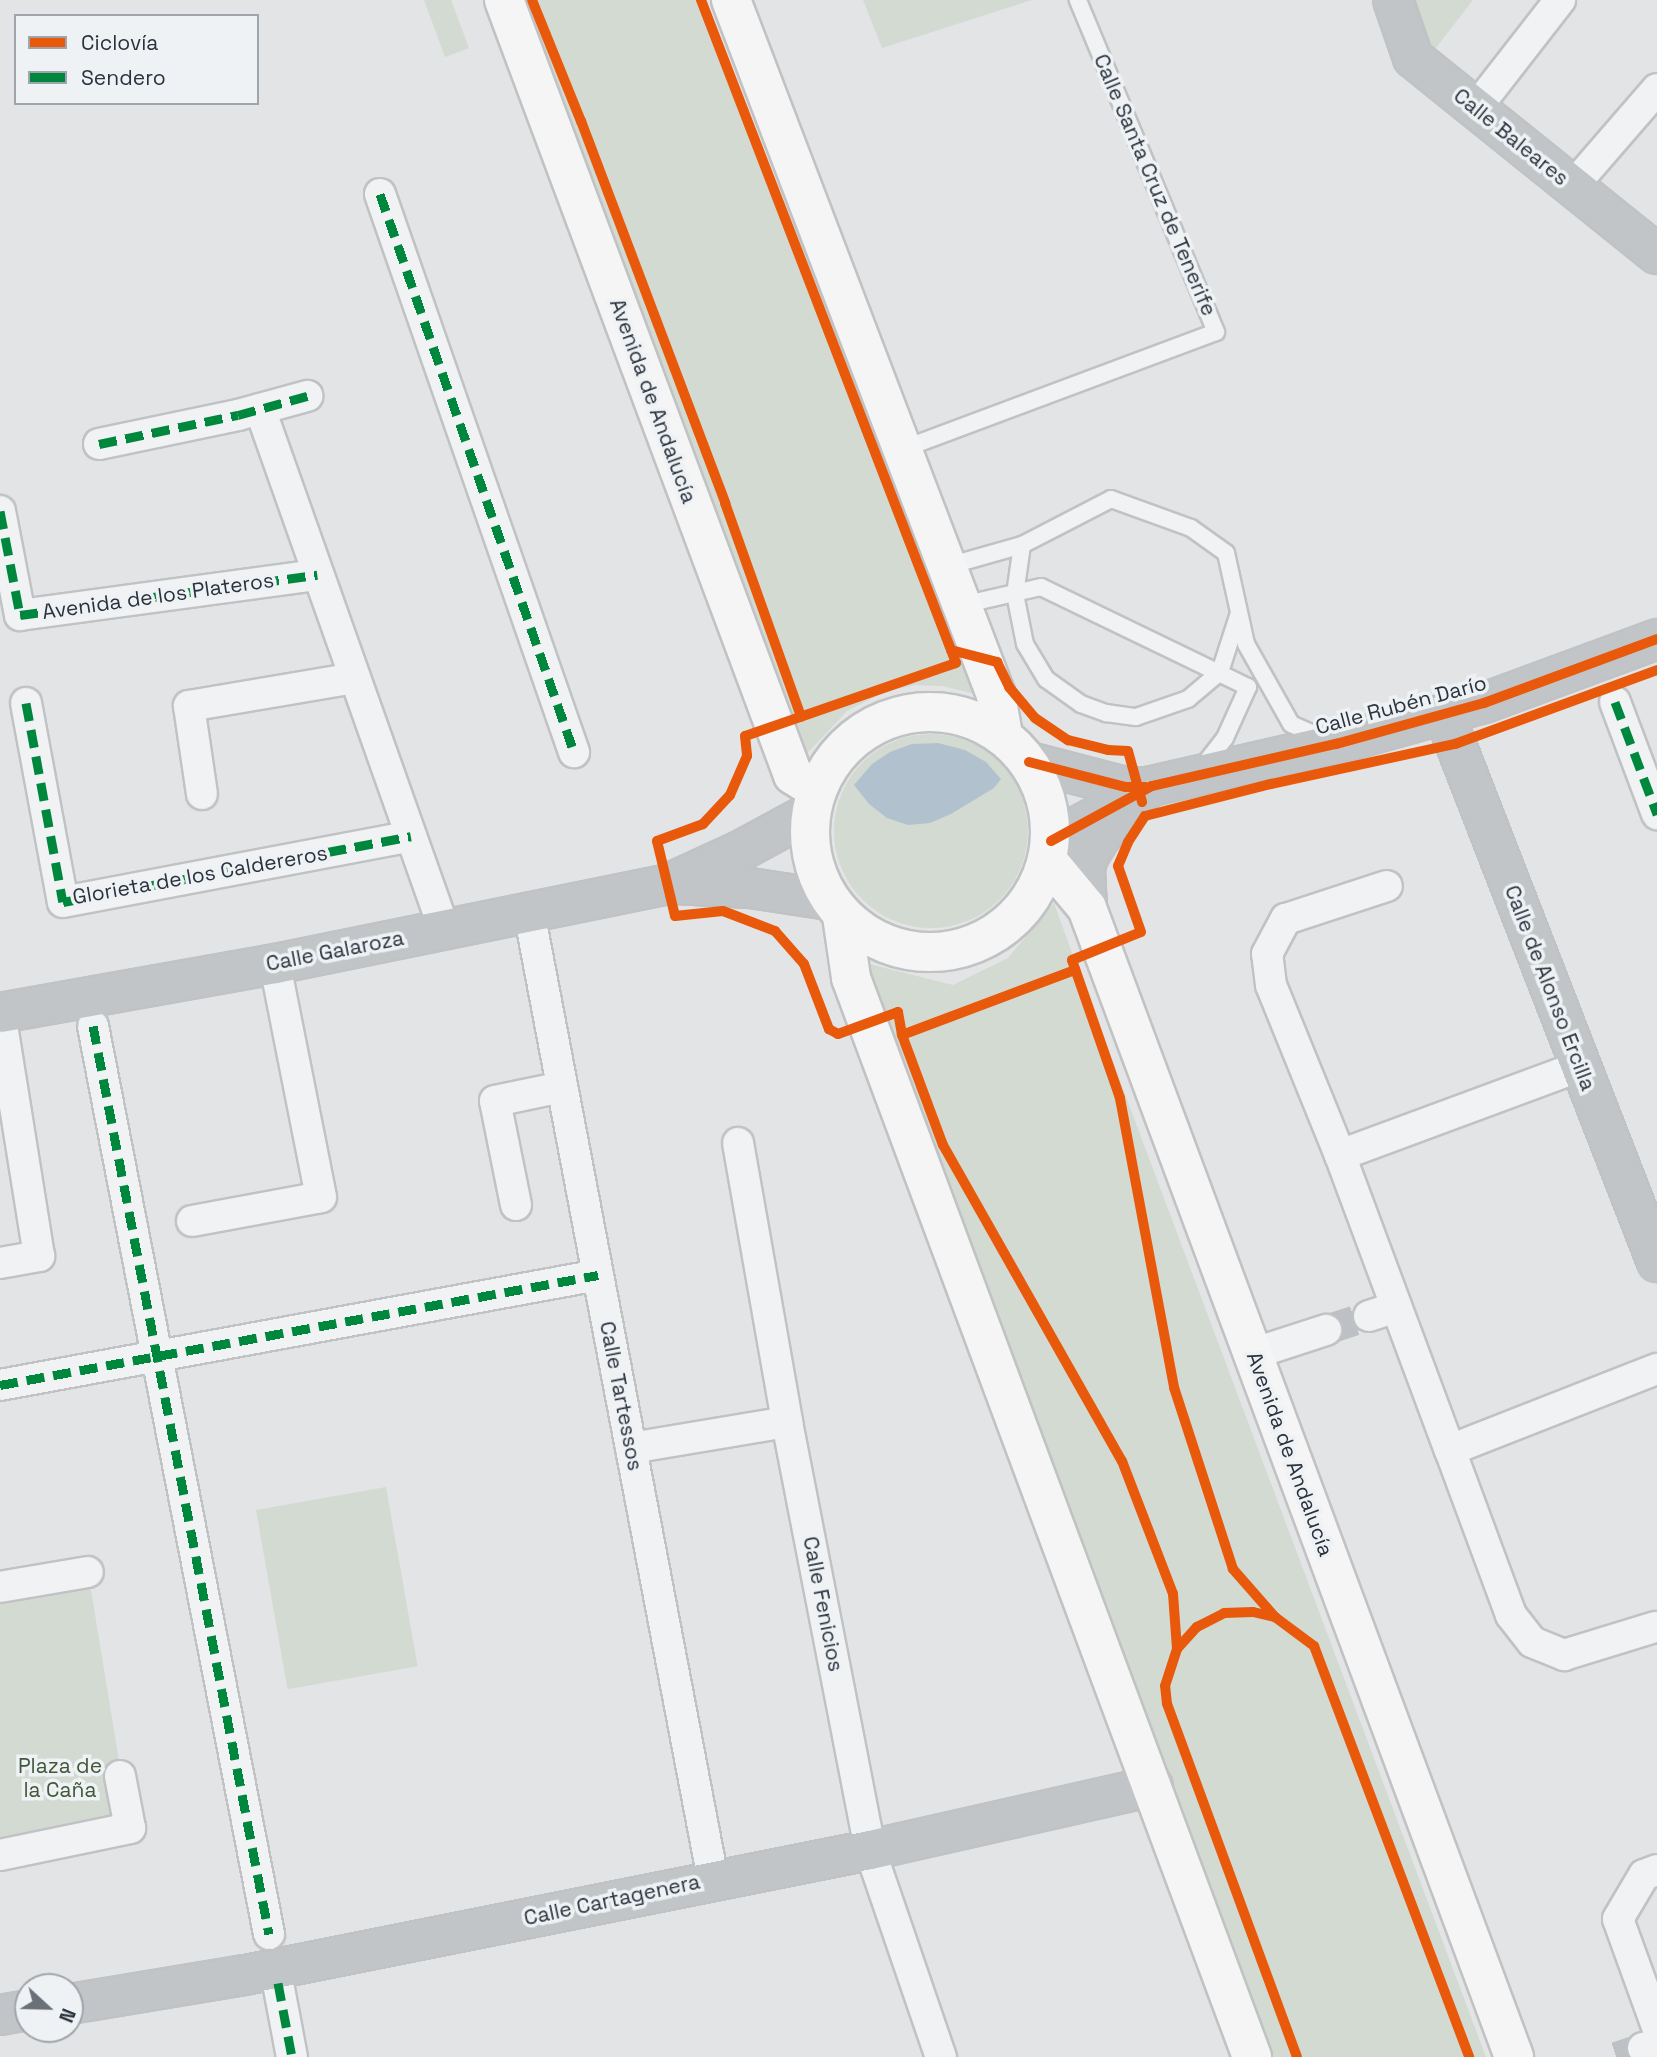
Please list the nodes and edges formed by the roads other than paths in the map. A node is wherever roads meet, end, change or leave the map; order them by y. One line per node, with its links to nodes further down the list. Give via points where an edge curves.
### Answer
1 (504, 0): 35 (main road, Avenida de Andalucía, via 793,775)
2 (731, 0): 14 (main road)
3 (1079, 0): 14 (lane, Calle Santa Cruz de Tenerife, via 1216,332)
4 (1393, 0): 7 (street, Calle Baleares, via 1413,58)
5 (1560, 0): 7 (street)
6 (1657, 89): 8 (street)
7 (1476, 108): 8 (street, Calle Baleares)
8 (1573, 186): 10 (street, Calle Baleares)
9 (380, 194): 30 (street)
10 (1657, 254)
11 (307, 396): 12 (street)
12 (260, 409): 13 (street); 18 (street)
13 (99, 444)
14 (903, 449): 17 (main road)
15 (0, 511): 18 (street, Avenida de los Plateros, via 20,615)
16 (1022, 545): 17 (lane); 19 (lane); 21 (lane, via 1111,499 1148,510 1191,528 1226,554)
17 (948, 566): 20 (main road)
18 (317, 575): 24 (street)
19 (1015, 594): 20 (lane); 23 (lane, via 1041,587); 23 (lane, via 1026,643 1046,679 1081,704 1136,716 1188,699)
20 (962, 605): 28 (main road, via 996,695)
21 (1238, 616): 23 (lane); 29 (lane, via 1246,644 1291,724)
22 (1657, 639): 27 (street, Calle Rubén Darío)
23 (1220, 672): 32 (lane, via 1248,687 1225,738)
24 (355, 678): 34 (street, via 189,706); 37 (street)
25 (1615, 702): 36 (street)
26 (26, 703): 37 (street, Glorieta de los Caldereros, via 64,902)
27 (1444, 714): 29 (street, Calle Rubén Darío); 48 (street, Calle de Alonso Ercilla)
28 (1003, 735): 31 (main road); 35 (main road, via 970,718 933,711 896,716 862,732 835,757)
29 (1336, 744): 32 (street, Calle Rubén Darío)
30 (574, 751)
31 (1029, 762): 33 (street, Calle Rubén Darío, via 1126,787); 38 (main road, via 1046,800)
32 (1194, 777): 33 (street, Calle Rubén Darío)
33 (1149, 788): 38 (street, Calle Rubén Darío); 42 (street, via 1093,846 1085,869)
34 (202, 794)
35 (813, 802): 39 (street, Calle Galaroza, via 740,851); 41 (main road, via 811,859)
36 (1657, 814)
37 (411, 836): 44 (street)
38 (1049, 851): 41 (main road, via 1033,895 1009,924 979,944 943,953 906,951 871,939); 42 (main road, Avenida de Andalucía)
39 (668, 884): 41 (street, Calle Galaroza, via 750,888); 43 (street, Calle Galaroza)
40 (1387, 886): 51 (street, via 1286,919 1267,954 1271,985)
41 (836, 908): 69 (main road, via 851,978)
42 (1087, 908): 58 (main road, Avenida de Andalucía)
43 (529, 912): 44 (street, Calle Galaroza); 49 (street, Calle Tartessos)
44 (444, 929): 45 (street, Calle Galaroza)
45 (275, 964): 46 (street, Calle Galaroza); 53 (street, via 321,1197)
46 (0, 1013): 55 (street, via 40,1256)
47 (93, 1026): 59 (street)
48 (1581, 1066): 51 (street); 54 (street, Calle de Alonso Ercilla)
49 (562, 1087): 52 (street, via 495,1101); 56 (street, Calle Tartessos)
50 (738, 1143): 62 (street, Calle Fenicios)
51 (1340, 1155): 64 (street, via 1382,1311)
52 (516, 1205)
53 (191, 1221)
54 (1657, 1262)
55 (0, 1263)
56 (598, 1275): 59 (street); 63 (street, Calle Tartessos)
57 (1326, 1330): 58 (street)
58 (1252, 1354): 81 (main road, Avenida de Andalucía)
59 (155, 1356): 61 (street); 74 (street)
60 (1657, 1369): 64 (street)
61 (0, 1385)
62 (787, 1422): 63 (street); 70 (street, Calle Fenicios)
63 (631, 1448): 73 (street, Calle Tartessos)
64 (1450, 1450): 67 (street, via 1511,1615 1532,1642 1564,1655)
65 (88, 1572): 66 (street)
66 (0, 1587)
67 (1655, 1627)
68 (120, 1776): 71 (street, via 130,1828)
69 (1153, 1786): 70 (street, Calle Cartagenera); 80 (main road)
70 (870, 1850): 73 (street, Calle Cartagenera); 78 (street, Calle Fenicios)
71 (0, 1855)
72 (1657, 1870): 77 (street, via 1644,1875 1618,1919)
73 (713, 1879): 76 (street, Calle Cartagenera, via 245,1975)
74 (269, 1934)
75 (278, 1983): 79 (street)
76 (84, 2002)
77 (1652, 2040)
78 (934, 2055)
79 (292, 2057)
80 (1252, 2057)
81 (1514, 2057)

